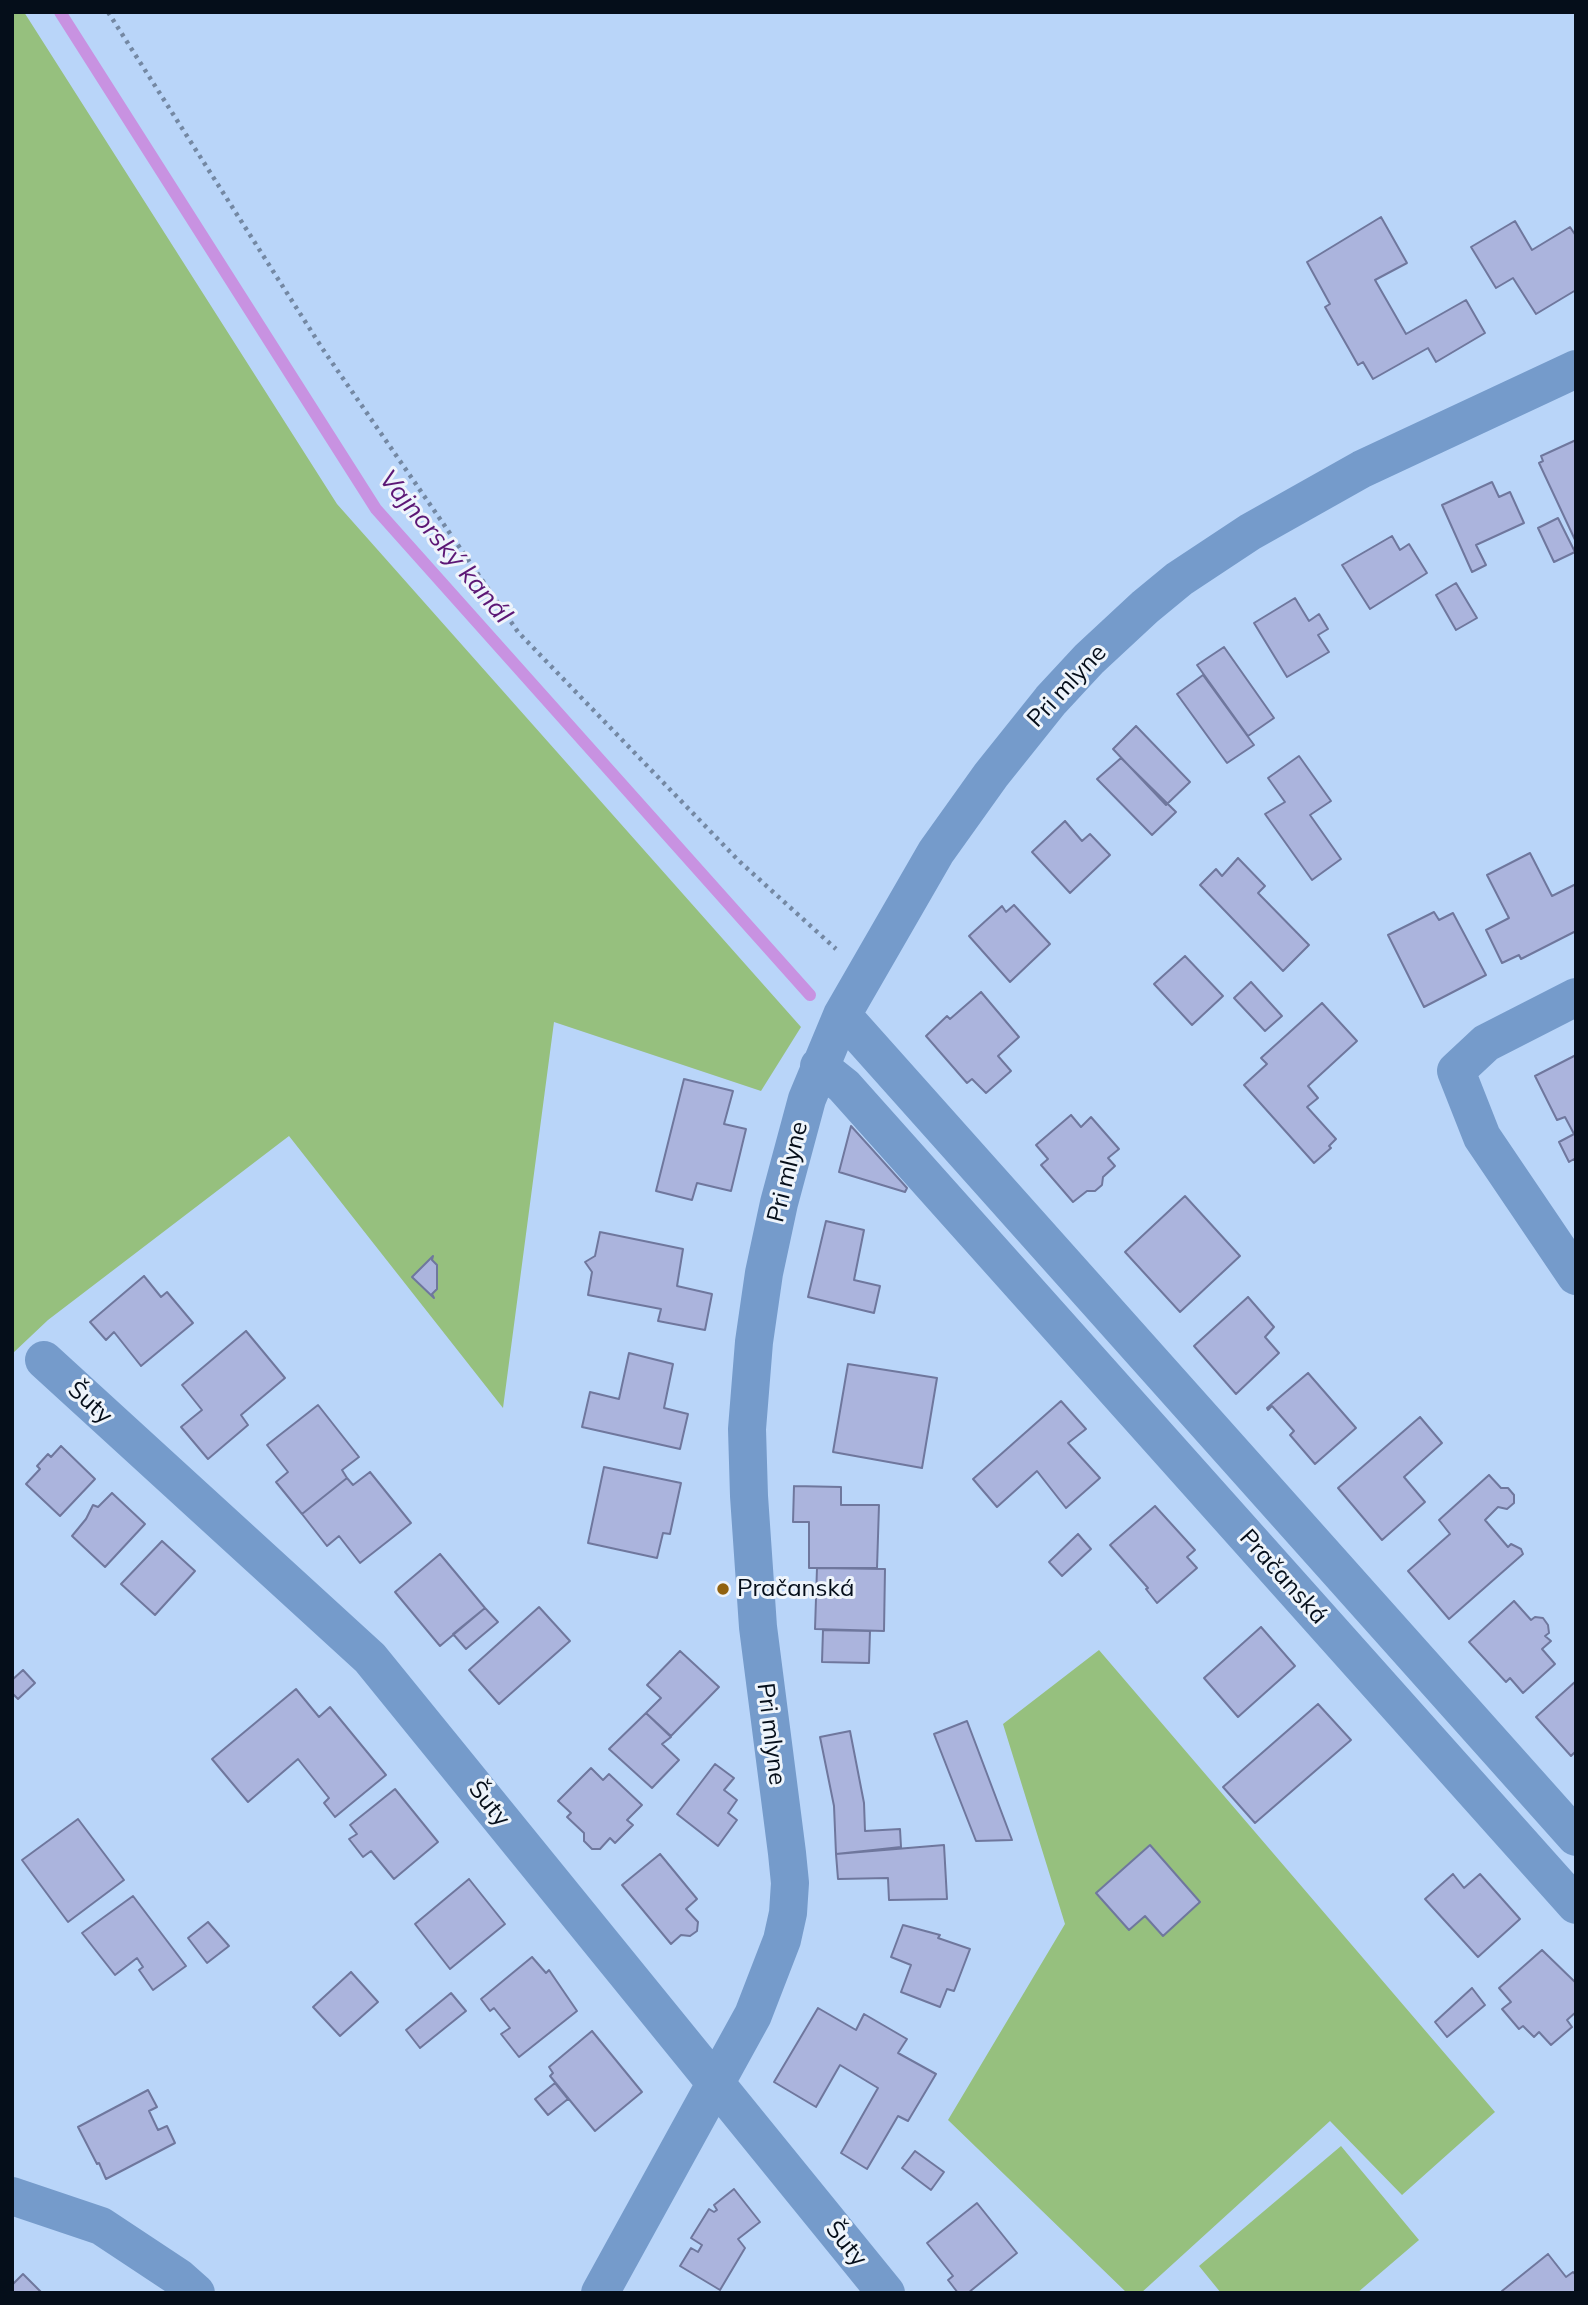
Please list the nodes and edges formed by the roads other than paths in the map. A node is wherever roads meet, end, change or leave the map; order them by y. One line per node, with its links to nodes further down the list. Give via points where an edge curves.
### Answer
1 (1576, 369): 3 (street, Pri mlyne, via 1362,469 1250,532 1145,607 1051,700 991,775 936,852)
2 (1576, 997): 5 (street, via 1486,1043 1456,1071 1482,1137)
3 (842, 1015): 4 (street, Pri mlyne); 7 (street, Pračanská)
4 (819, 1066): 8 (street, Pračanská, via 844,1086); 9 (street, Pri mlyne, via 797,1134 767,1262 747,1429 758,1627 787,1853 788,1913 753,2015)
5 (1576, 1276)
6 (44, 1360): 9 (street, Šuty, via 370,1658)
7 (1576, 1837)
8 (1576, 1905)
9 (716, 2082): 12 (street, Pri mlyne); 13 (street, Šuty)
10 (12, 2196): 11 (street, via 101,2226)
11 (196, 2293)
12 (600, 2293)
13 (886, 2293)

